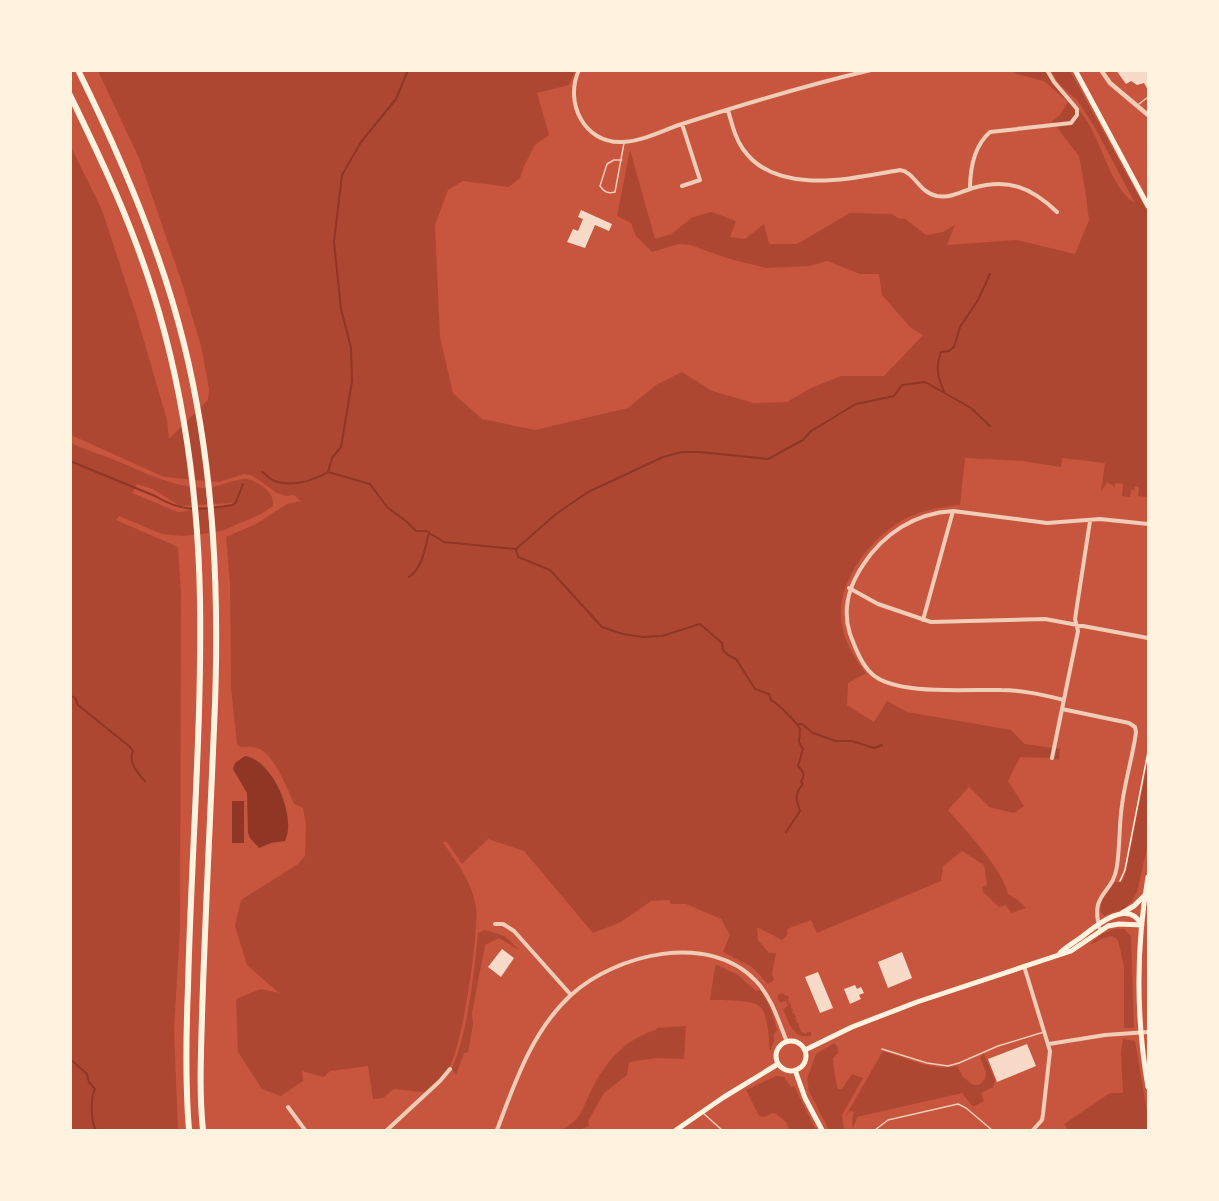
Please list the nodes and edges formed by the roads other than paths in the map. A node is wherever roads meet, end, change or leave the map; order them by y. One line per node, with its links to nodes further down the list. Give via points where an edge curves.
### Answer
1 (78, 70): 50 (highway, via 132,191 172,302 196,400 212,517 217,611 202,973)
2 (579, 70): 13 (street, via 572,94 583,123 603,139)
3 (871, 70): 10 (street)
4 (1047, 70): 16 (street, via 1077,109 1075,119 1071,123 990,132 981,140 976,153)
5 (1075, 70): 17 (main road)
6 (1101, 70): 9 (street)
7 (70, 95): 49 (highway, via 138,247 169,353 195,512 200,599 186,1028)
8 (1149, 98): 9 (lane)
9 (1137, 106): 11 (street)
10 (728, 111): 12 (street); 16 (street, via 743,149 760,166 776,174 817,180 905,170 935,195 949,197)
11 (1149, 115)
12 (682, 124): 13 (street); 15 (street, via 700,180)
13 (624, 142): 14 (lane)
14 (622, 160): 14 (lane, via 615,192 604,192 600,186 607,164)
15 (682, 186)
16 (970, 189): 18 (street, via 1006,183 1036,194)
17 (1149, 206)
18 (1057, 212)
19 (953, 511): 20 (street, via 1047,523); 22 (street, via 900,527 868,557); 23 (street)
20 (1090, 521): 21 (street); 24 (street)
21 (1149, 524)
22 (849, 588): 23 (street, via 878,604); 26 (street, via 848,628 854,645 872,674 884,682 924,689 1019,691)
23 (923, 620): 24 (street, via 1045,619)
24 (1077, 624): 25 (street); 26 (street)
25 (1149, 638)
26 (1064, 700): 27 (street)
27 (1062, 709): 28 (street); 34 (street, via 1135,727 1121,811 1117,865 1098,902)
28 (1052, 758)
29 (1149, 877): 30 (main road)
30 (1145, 895): 31 (main road); 33 (main road)
31 (1121, 914): 33 (main road, via 1134,916); 34 (main road)
32 (495, 924): 36 (street, via 514,931)
33 (1142, 925): 34 (main road); 46 (main road, via 1140,1025)
34 (1099, 927): 35 (main road, via 1060,953)
35 (1024, 965): 37 (street); 42 (main road, via 871,1019)
36 (571, 995): 39 (street, via 609,969 637,959 673,953 709,956 732,963 754,979 772,1004); 53 (street, via 531,1048)
37 (1045, 1031): 40 (street); 41 (lane, via 948,1066)
38 (1149, 1032): 40 (street)
39 (787, 1042): 42 (main road, via 797,1042); 43 (main road, via 778,1049)
40 (1049, 1044): 59 (street, via 1044,1109)
41 (882, 1049)
42 (805, 1050): 45 (main road, via 806,1060)
43 (778, 1064): 45 (main road); 48 (main road)
44 (450, 1069): 52 (street)
45 (795, 1070): 56 (main road)
46 (1149, 1087)
47 (288, 1107): 51 (street)
48 (703, 1112): 54 (main road); 55 (lane)
49 (189, 1131)
50 (203, 1131)
51 (305, 1131)
52 (387, 1131)
53 (498, 1131)
54 (676, 1131)
55 (722, 1131)
56 (822, 1131)
57 (875, 1131): 58 (lane, via 888,1120 958,1104)
58 (992, 1131)
59 (1033, 1131)

